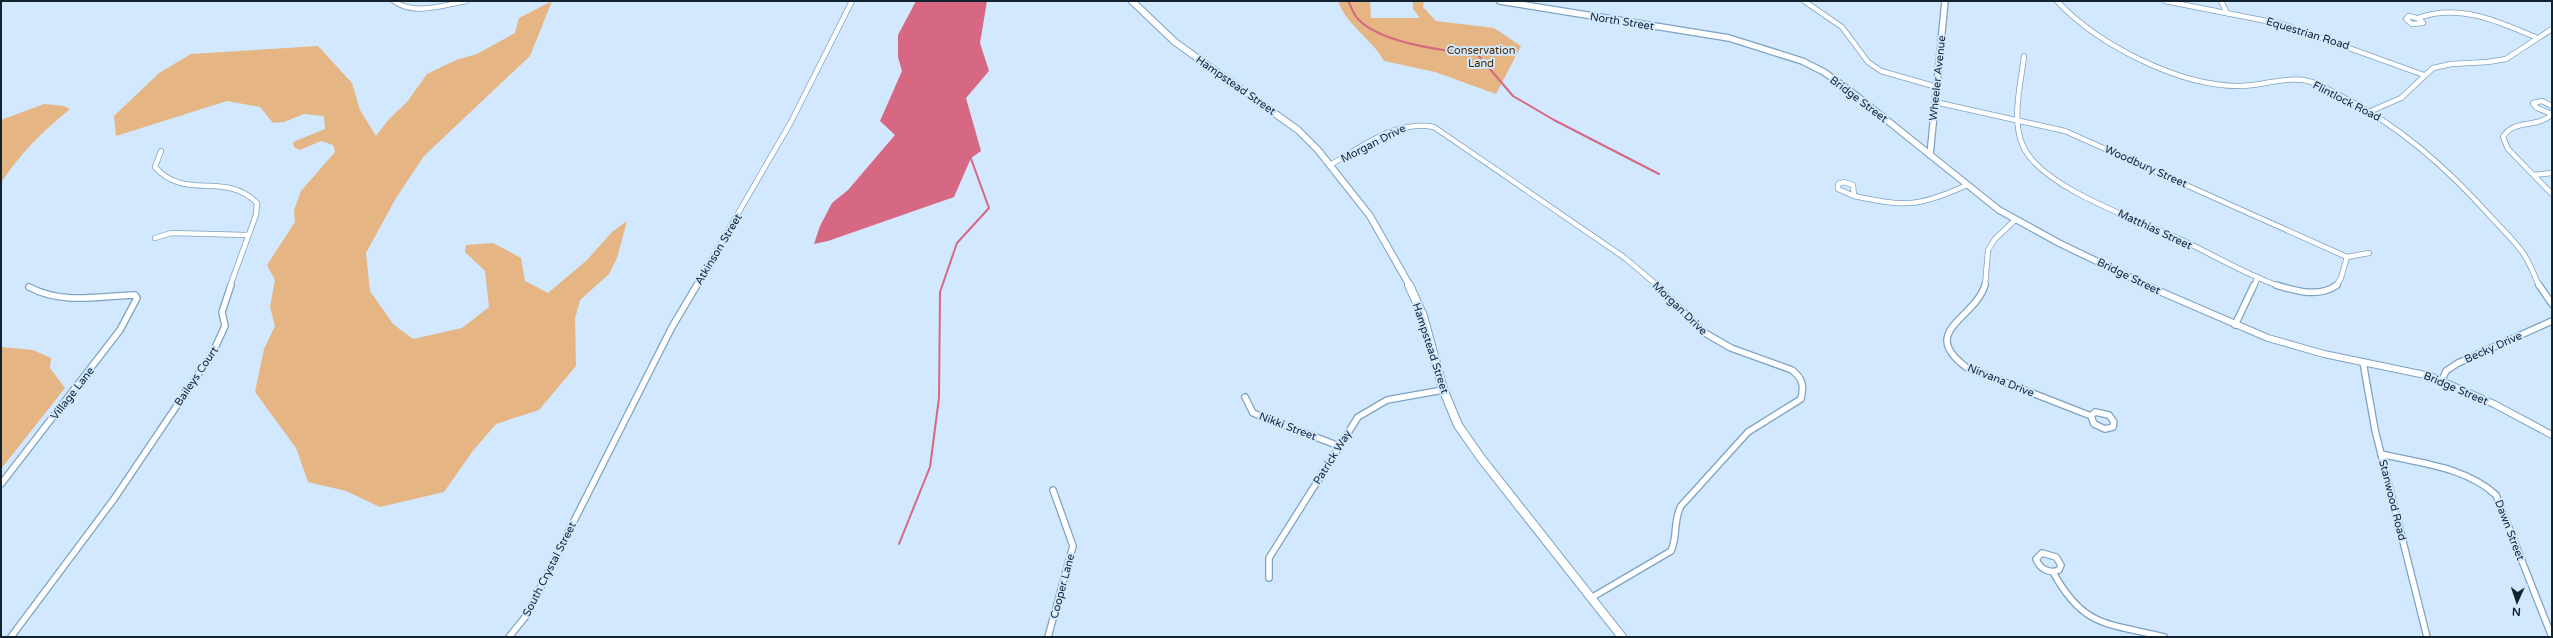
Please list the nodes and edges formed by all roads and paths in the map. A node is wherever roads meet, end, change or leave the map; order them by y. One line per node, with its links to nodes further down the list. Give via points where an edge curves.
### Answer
1 (394, 1): 2 (street, via 402,7 413,8)
2 (466, 1)
3 (852, 1): 51 (street, Atkinson Street, via 791,122 672,327)
4 (1132, 1): 25 (main road, Hampstead Street, via 1175,42 1298,130)
5 (1500, 1): 15 (street, North Street)
6 (1804, 1): 18 (street, via 1842,27 1868,62 1880,71)
7 (1945, 1): 18 (street, Wheeler Avenue)
8 (2057, 1): 21 (street, Flintlock Road, via 2076,18 2127,54 2168,74 2227,86 2303,80 2319,85)
9 (2165, 1): 11 (street, Equestrian Road)
10 (2221, 1): 11 (street)
11 (2227, 13): 17 (street, Equestrian Road, via 2301,29)
12 (2418, 18): 14 (street, via 2442,9 2463,10 2492,17)
13 (2552, 29): 14 (street)
14 (2535, 37): 17 (street, via 2509,58 2445,64)
15 (1743, 42): 24 (street, Bridge Street, via 1792,57 1824,72)
16 (2024, 56): 22 (street, Matthias Street)
17 (2424, 75): 21 (street, via 2404,96)
18 (1936, 87): 19 (street, Wheeler Avenue)
19 (1935, 102): 22 (street, Woodbury Street); 24 (street, Wheeler Avenue)
20 (2552, 106): 27 (street, via 2542,101 2534,102 2537,108 2552,114 2550,117 2512,128 2504,135 2508,149)
21 (2371, 111): 38 (street, Flintlock Road, via 2407,136 2461,183 2523,253 2542,291)
22 (2019, 121): 35 (street, Woodbury Street, via 2083,138); 36 (street, Matthias Street, via 2026,154 2062,183)
23 (161, 151): 32 (street, Baileys Court, via 155,167 165,179 181,184 234,187 254,198 258,208)
24 (1930, 155): 28 (street, Bridge Street)
25 (1330, 165): 43 (main road, Hampstead Street, via 1389,243 1400,264 1423,317); 54 (street, Morgan Drive, via 1403,126 1421,123 1434,128 1625,258 1658,286 1705,333 1731,348 1792,370 1803,383 1804,393 1801,399 1748,432 1681,506 1676,517 1676,538 1671,551)
26 (2552, 173): 27 (street)
27 (2534, 175): 29 (street)
28 (1967, 185): 30 (street, via 1930,202 1908,206 1883,204); 31 (street, Bridge Street)
29 (2552, 194)
30 (1854, 196)
31 (2015, 220): 40 (street, Bridge Street, via 2139,282); 45 (street, Nirvana Drive, via 1994,239 1987,250 1984,287 1947,333 1947,348 1954,358 1966,367)
32 (247, 235): 33 (street, via 174,233); 55 (street, Baileys Court, via 222,312 225,326 217,346 114,499)
33 (155, 238)
34 (2369, 253): 35 (street)
35 (2347, 257): 36 (street, Matthias Street, via 2343,277 2339,283 2323,291 2297,291)
36 (2258, 277): 40 (street)
37 (30, 287): 49 (street, Village Lane, via 41,294 58,299 128,295 135,295 137,298 120,330 97,362)
38 (2552, 304)
39 (2552, 321): 42 (street, Becky Drive, via 2458,362 2446,371)
40 (2235, 325): 41 (street, Bridge Street, via 2294,347)
41 (2363, 362): 42 (street, Bridge Street); 48 (street, Stanwood Road, via 2368,398)
42 (2442, 380): 46 (street, Bridge Street)
43 (1443, 390): 47 (street, Patrick Way, via 1395,397 1367,408); 54 (main road, Hampstead Street, via 1452,413 1472,444)
44 (1246, 397): 47 (street, Nikki Street, via 1253,413)
45 (2091, 416)
46 (2552, 434)
47 (1339, 446): 53 (street, Patrick Way, via 1269,558)
48 (2381, 454): 60 (street, Stanwood Road); 61 (street, Dawn Street, via 2471,477 2492,488)
49 (1, 484)
50 (1053, 490): 57 (street, Cooper Lane, via 1073,546)
51 (585, 498): 56 (street, South Crystal Street, via 526,616)
52 (2053, 572): 59 (street, via 2071,599 2092,618 2122,630)
53 (1269, 578)
54 (1591, 598): 58 (main road, Hampstead Street)
55 (11, 637)
56 (509, 637)
57 (1048, 637)
58 (1622, 637)
59 (2164, 637)
60 (2427, 637)
61 (2552, 637)

